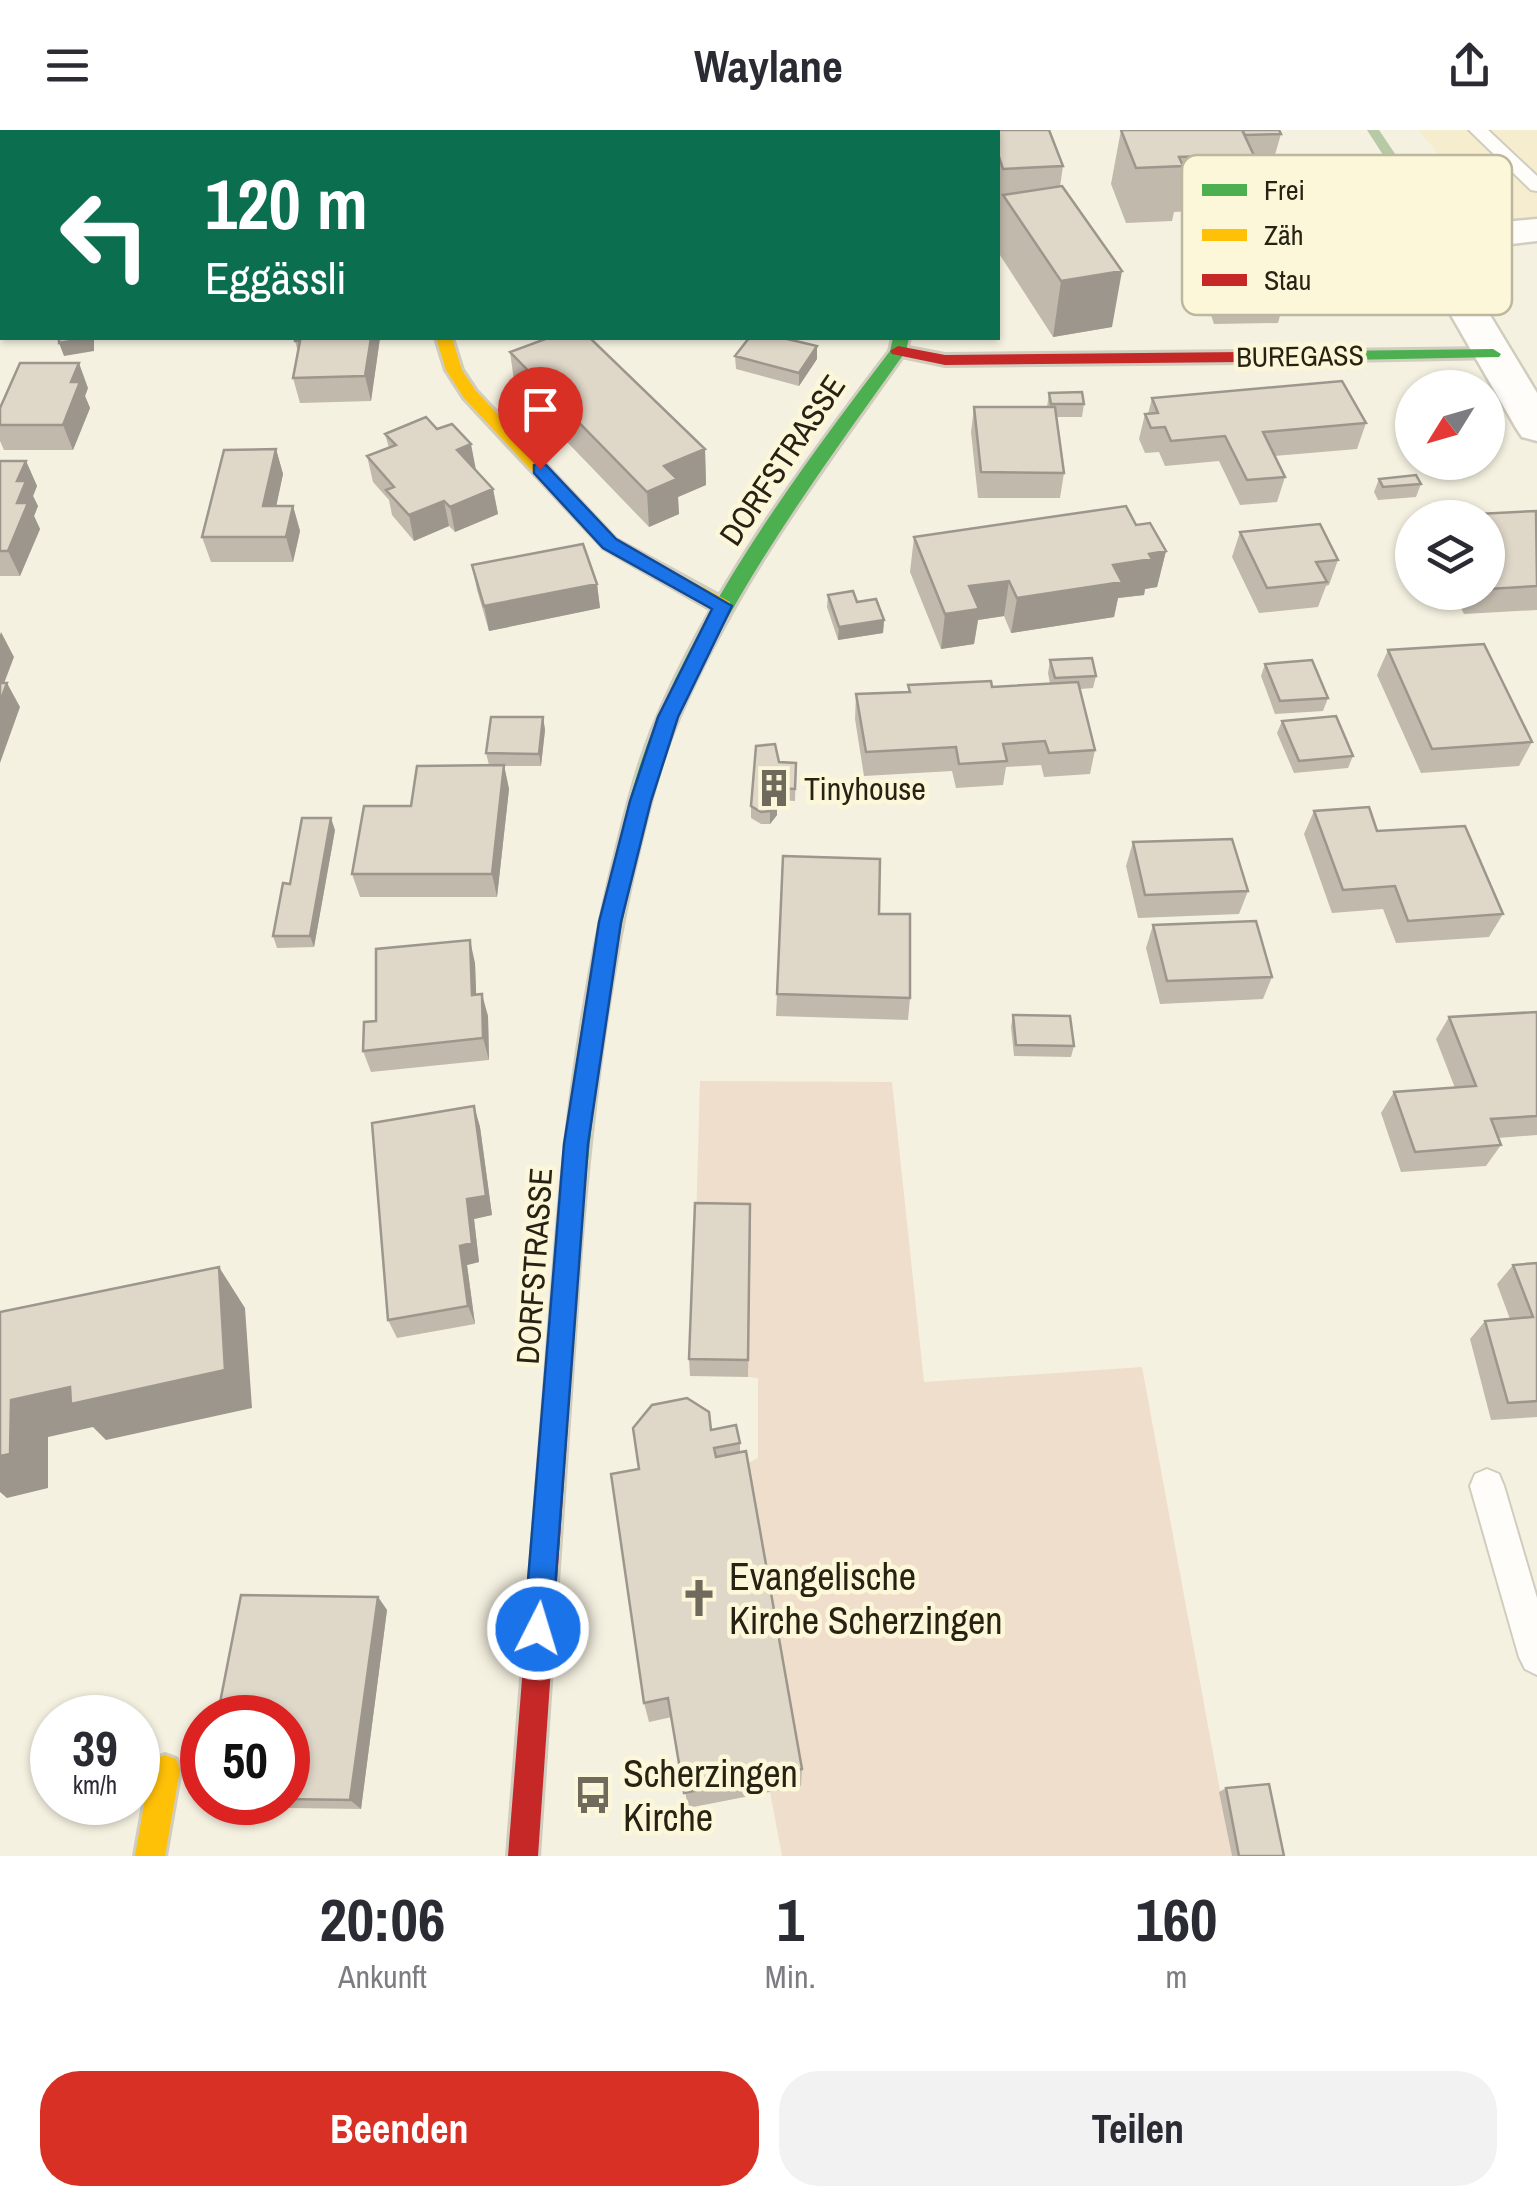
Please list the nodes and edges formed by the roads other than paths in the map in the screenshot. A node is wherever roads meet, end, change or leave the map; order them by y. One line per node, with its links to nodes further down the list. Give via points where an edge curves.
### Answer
1 (1478, 130): 2 (lane)
2 (1504, 155)
3 (1512, 162): 4 (lane)
4 (1537, 186)
5 (1537, 230): 6 (street)
6 (1512, 233)
7 (1470, 315): 10 (street)
8 (445, 340): 12 (main road, via 470,394 610,544)
9 (900, 344): 10 (main road, BUREGASS, via 945,360); 12 (main road, DORFSTRASSE)
10 (1493, 354): 11 (street)
11 (1537, 428)
12 (723, 606): 17 (main road, DORFSTRASSE, via 668,717 610,922 576,1144)
13 (1487, 1486): 14 (lane)
14 (1537, 1657)
15 (164, 1770): 16 (main road)
16 (150, 1856)
17 (523, 1856)

